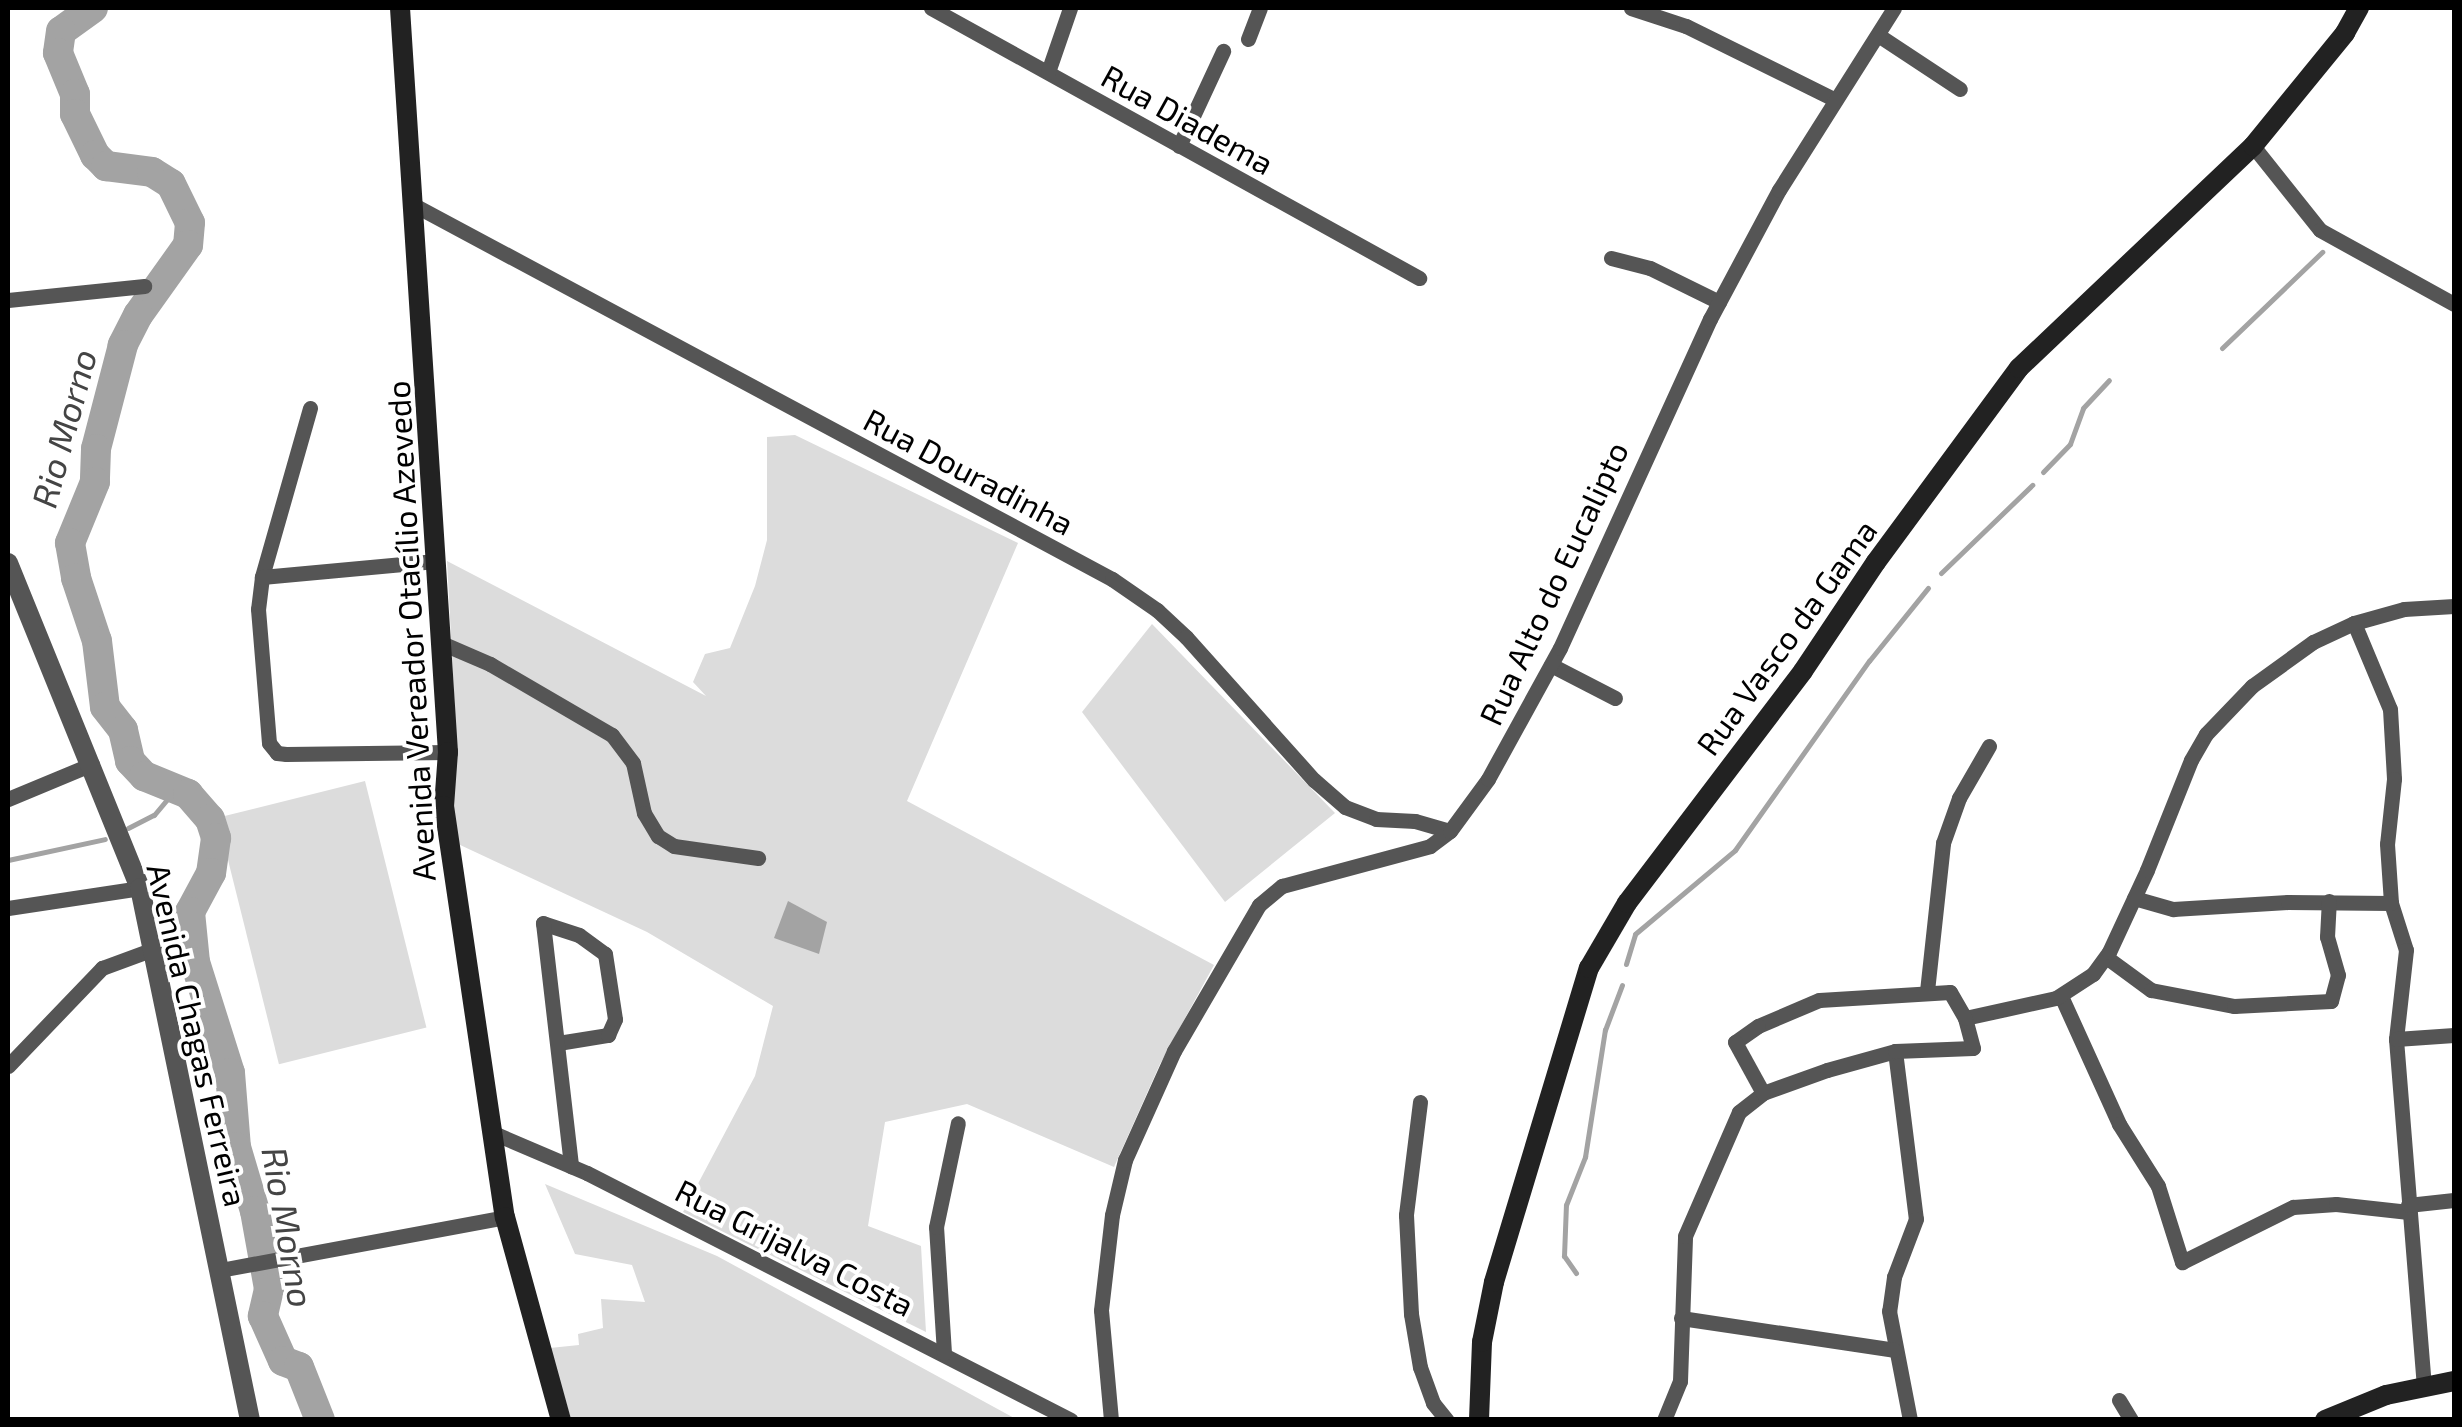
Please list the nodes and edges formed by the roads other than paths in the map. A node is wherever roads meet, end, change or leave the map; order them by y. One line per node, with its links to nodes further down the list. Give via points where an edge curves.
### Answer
1 (400, 8): 16 (main road, Avenida Vereador Otacílio Azevedo)
2 (931, 8): 11 (street, Rua Diadema)
3 (1070, 8): 11 (street)
4 (1260, 8): 9 (street)
5 (1631, 8): 13 (street, via 1686,26)
6 (1894, 8): 8 (street, Rua Alto do Eucalipto)
7 (2359, 8): 15 (main road, Rua Vasco da Gama)
8 (1878, 35): 12 (street); 13 (street, Rua Alto do Eucalipto)
9 (1248, 40)
10 (1224, 51): 14 (street)
11 (1048, 72): 14 (street, Rua Diadema)
12 (1960, 90)
13 (1834, 99): 21 (street, Rua Alto do Eucalipto)
14 (1180, 146): 18 (street, Rua Diadema)
15 (2254, 146): 22 (street, via 2320,230); 73 (main road, Rua Vasco da Gama, via 2019,368 1627,903 1598,952 1575,1012 1494,1282 1482,1342)
16 (414, 205): 24 (main road, Avenida Vereador Otacílio Azevedo); 36 (street, Rua Douradinha, via 1112,580 1186,637 1345,807)
17 (1611, 258): 21 (street, via 1650,268)
18 (1419, 278)
19 (144, 286): 20 (street)
20 (8, 300)
21 (1719, 302): 30 (street, Rua Alto do Eucalipto)
22 (2454, 304)
23 (310, 408): 26 (street)
24 (435, 561): 26 (street); 29 (main road, Avenida Vereador Otacílio Azevedo)
25 (8, 564): 34 (street, Avenida Chagas Ferreira)
26 (262, 576): 33 (street, via 266,710 269,743 277,754)
27 (2454, 606): 28 (street, via 2404,609)
28 (2354, 623): 39 (street, via 2290,656 2206,734); 41 (street, via 2390,709)
29 (439, 642): 33 (main road, Avenida Vereador Otacílio Azevedo); 37 (street, via 612,735 633,762 644,813 658,836 696,851)
30 (1551, 665): 31 (street); 36 (street, Rua Alto do Eucalipto, via 1488,780)
31 (1615, 698)
32 (1989, 746): 45 (street, via 1942,843)
33 (448, 752): 56 (main road, Avenida Vereador Otacílio Azevedo, via 446,824)
34 (92, 764): 35 (street); 38 (street, Avenida Chagas Ferreira)
35 (8, 799)
36 (1450, 832): 71 (street, Rua Alto do Eucalipto, via 1430,846 1282,886 1260,905 1174,1051 1125,1160 1112,1215 1102,1310)
37 (758, 858)
38 (140, 888): 42 (street); 43 (street, Avenida Chagas Ferreira)
39 (2134, 898): 40 (street, via 2173,909); 44 (street)
40 (2329, 901): 41 (street); 44 (street, via 2327,936 2338,974 2331,1001 2234,1006 2151,990)
41 (2390, 903): 49 (street, via 2406,950)
42 (8, 908)
43 (151, 950): 52 (street, via 102,968); 61 (street, Avenida Chagas Ferreira)
44 (2106, 957): 46 (street)
45 (1927, 990): 47 (street, via 1950,992); 53 (street, via 1819,1000 1758,1026 1735,1042)
46 (2062, 996): 47 (street); 59 (street, via 2118,1124 2158,1186 2182,1262 2293,1207)
47 (1965, 1018): 51 (street, via 1973,1048)
48 (2454, 1035): 49 (street)
49 (2396, 1039): 59 (street)
50 (558, 1043): 50 (street, via 547,958 543,924 579,935 606,954 615,1019 608,1035); 57 (street)
51 (1895, 1052): 53 (street); 63 (street, via 1916,1220 1890,1296)
52 (8, 1066)
53 (1763, 1093): 62 (street, via 1739,1112 1691,1220 1681,1263)
54 (1420, 1102): 72 (street, via 1407,1199 1410,1303 1420,1367)
55 (958, 1123): 64 (street, via 936,1227)
56 (491, 1132): 57 (street, Rua Grijalva Costa); 60 (main road, Avenida Vereador Otacílio Azevedo)
57 (572, 1166): 64 (street, Rua Grijalva Costa)
58 (2454, 1200): 59 (street)
59 (2408, 1209): 66 (street)
60 (505, 1216): 61 (street); 69 (main road, Avenida Vereador Otacílio Azevedo)
61 (227, 1269): 68 (street, Avenida Chagas Ferreira)
62 (1681, 1318): 63 (street); 74 (street, via 1680,1381)
63 (1894, 1350): 75 (street)
64 (944, 1353): 70 (street, Rua Grijalva Costa)
65 (2454, 1380): 66 (main road)
66 (2424, 1387): 77 (main road, via 2372,1399)
67 (2120, 1400): 76 (street)
68 (250, 1420)
69 (560, 1420)
70 (1071, 1420)
71 (1110, 1420)
72 (1446, 1420)
73 (1479, 1420)
74 (1664, 1420)
75 (1910, 1420)
76 (2132, 1420)
77 (2326, 1420)

